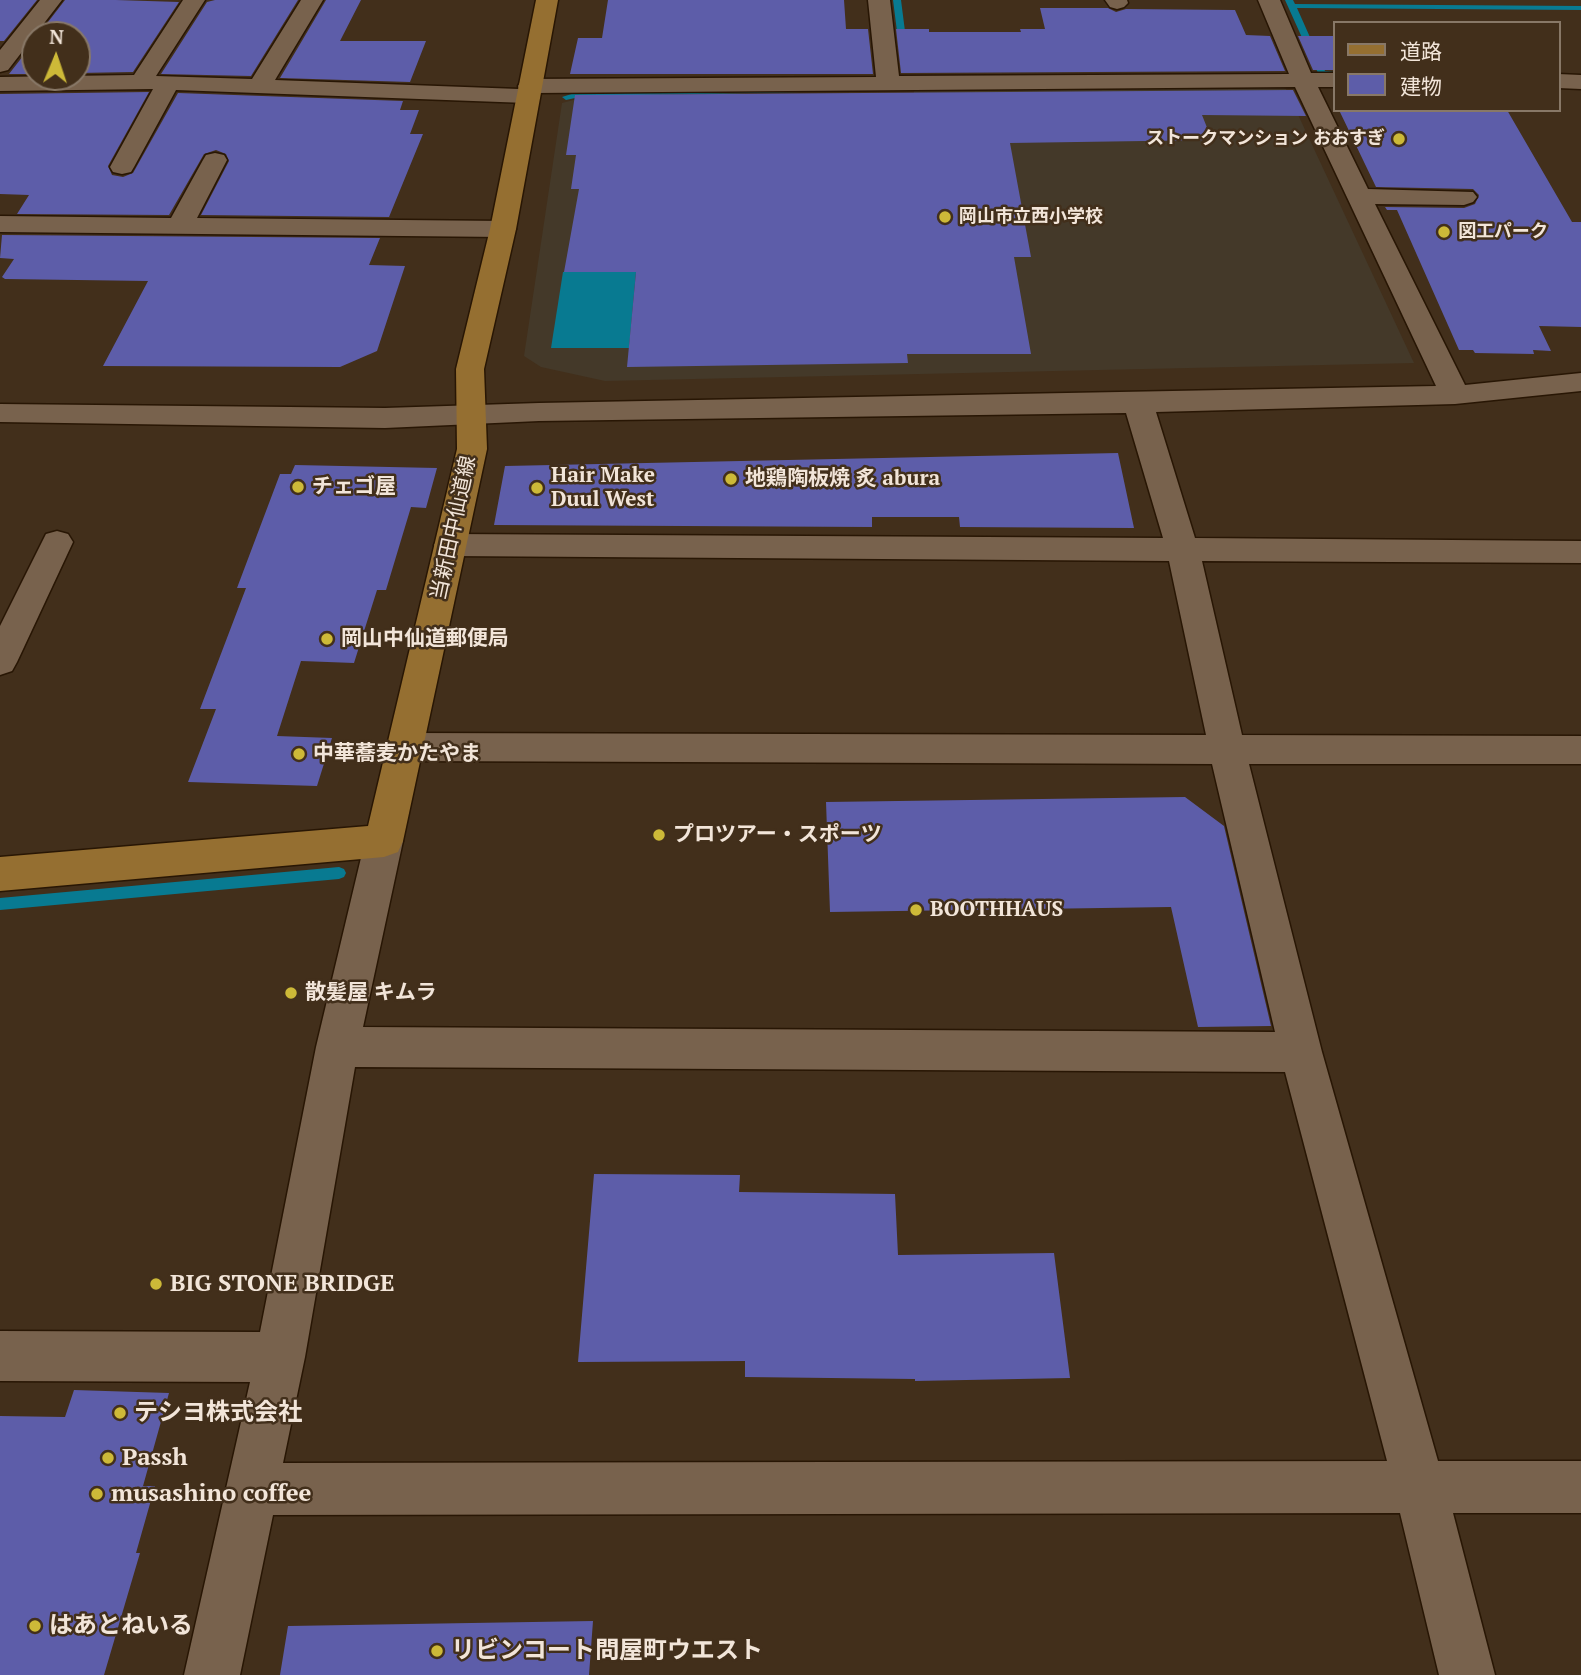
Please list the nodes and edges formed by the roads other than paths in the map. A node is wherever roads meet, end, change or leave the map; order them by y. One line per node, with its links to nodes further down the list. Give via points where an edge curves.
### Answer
1 (51, 0): 7 (street)
2 (194, 0): 11 (street)
3 (312, 0): 16 (street)
4 (547, 0): 17 (main road, 当新田中仙道線)
5 (879, 0): 14 (street)
6 (1269, 0): 8 (street)
7 (0, 65)
8 (1303, 80): 9 (street); 14 (street); 20 (street)
9 (1332, 80)
10 (1560, 81): 12 (street)
11 (141, 82): 13 (street); 15 (street)
12 (1581, 82)
13 (168, 83): 16 (street); 19 (street)
14 (888, 83): 17 (street)
15 (0, 84)
16 (259, 87): 17 (street)
17 (528, 91): 24 (main road, 当新田中仙道線)
18 (215, 160): 23 (street)
19 (122, 167)
20 (1359, 196): 21 (street); 26 (street)
21 (1464, 197)
22 (0, 224): 23 (street)
23 (180, 226): 24 (street)
24 (503, 229): 29 (main road, 当新田中仙道線, via 470,369)
25 (1581, 382): 26 (street)
26 (1455, 395): 27 (street)
27 (1138, 403): 29 (street); 32 (street)
28 (0, 413): 29 (street)
29 (472, 415): 31 (main road, 当新田中仙道線, via 472,449)
30 (57, 542): 34 (street)
31 (450, 545): 32 (street); 35 (main road, 当新田中仙道線)
32 (1183, 551): 33 (street); 36 (street)
33 (1581, 552)
34 (0, 662)
35 (405, 747): 36 (street); 38 (main road, 当新田中仙道線)
36 (1227, 748): 37 (street); 41 (street)
37 (1581, 750)
38 (384, 841): 39 (main road); 40 (street)
39 (0, 874)
40 (337, 1047): 41 (street); 43 (street)
41 (1301, 1052): 44 (street)
42 (0, 1356): 43 (street)
43 (280, 1357): 46 (street)
44 (1420, 1488): 45 (street); 46 (street); 48 (street)
45 (1581, 1488)
46 (252, 1489): 47 (street)
47 (212, 1675)
48 (1467, 1675)

